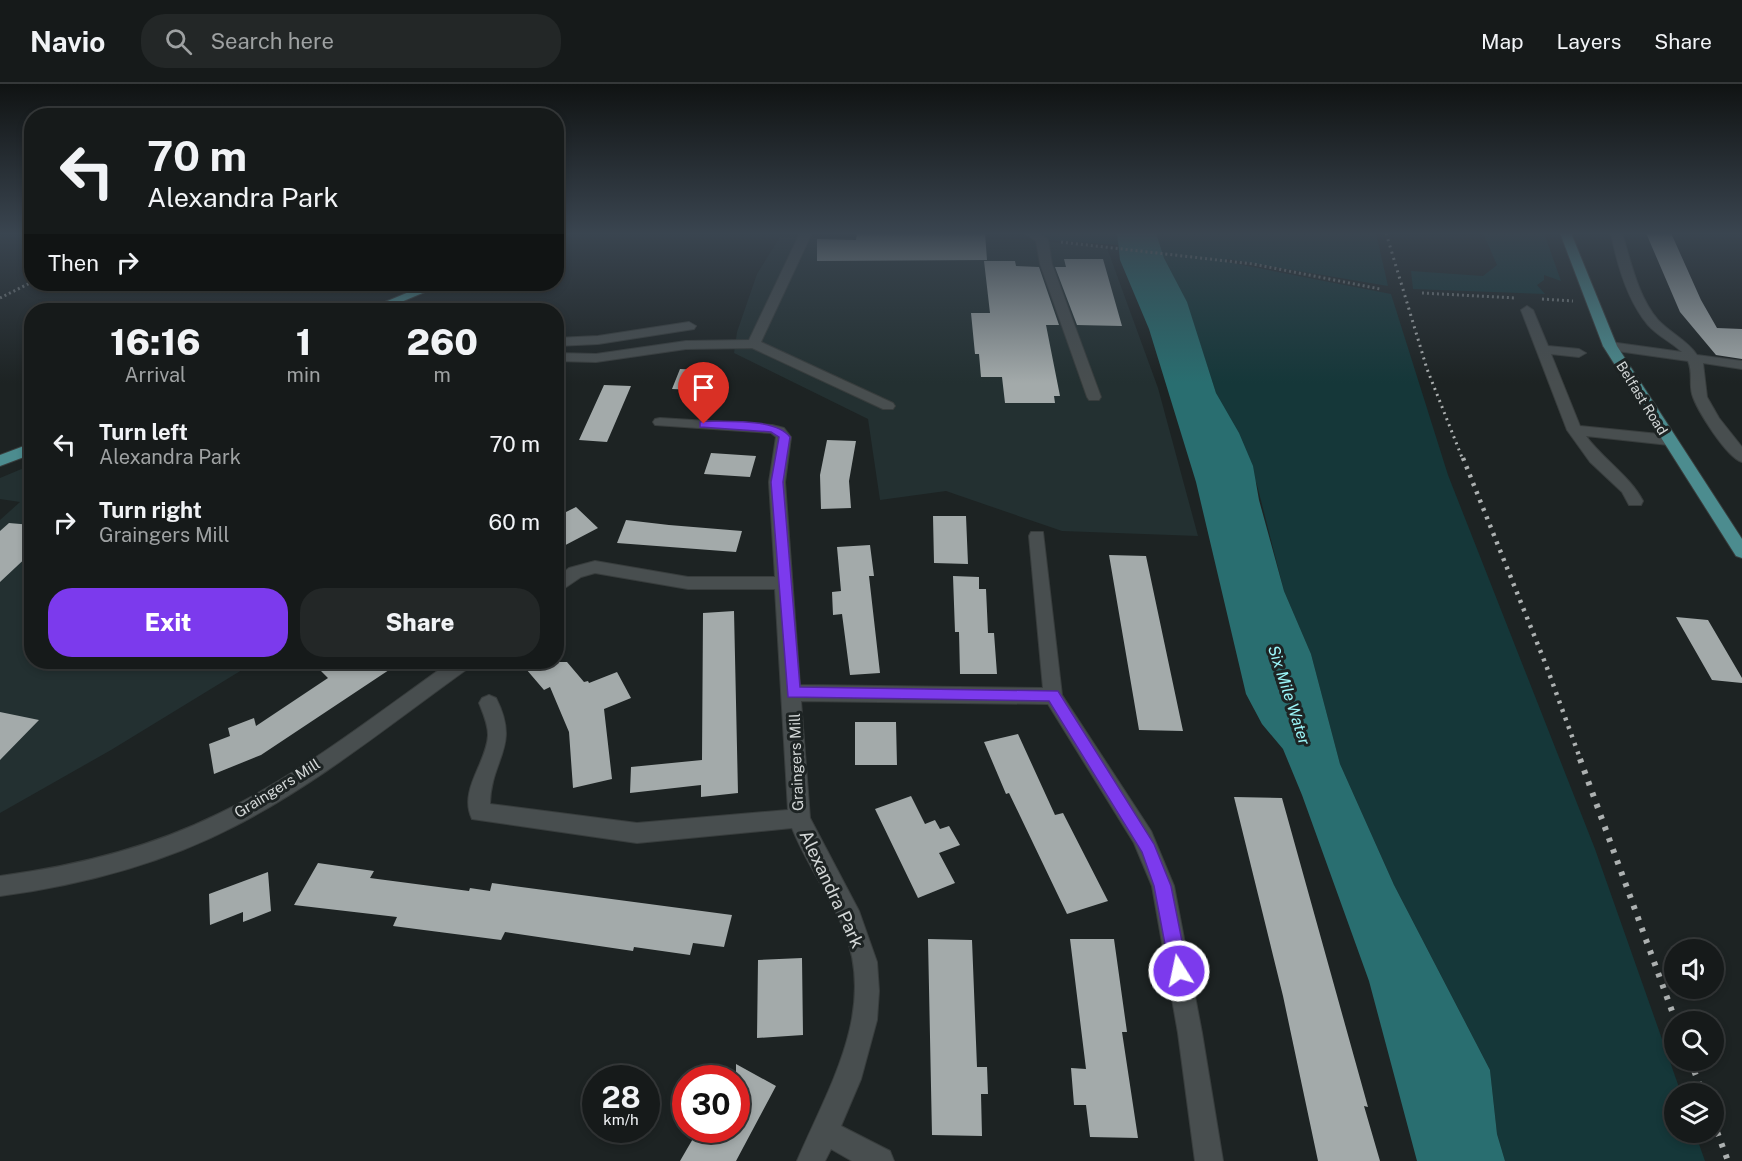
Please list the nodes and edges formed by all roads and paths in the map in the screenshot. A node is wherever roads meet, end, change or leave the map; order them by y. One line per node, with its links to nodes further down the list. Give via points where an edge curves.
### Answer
1 (781, 283): 18 (street)
2 (1053, 283): 25 (street)
3 (1350, 283): 7 (path)
4 (1584, 283): 19 (main road, Belfast Road)
5 (1635, 283): 23 (street, via 1646,313)
6 (24, 286): 10 (path)
7 (1380, 290)
8 (420, 291): 14 (main road)
9 (1422, 293): 11 (path)
10 (0, 298)
11 (1517, 298)
12 (1541, 299): 13 (path)
13 (1577, 301)
14 (390, 303)
15 (1527, 310): 20 (street)
16 (689, 326): 17 (street)
17 (564, 342)
18 (754, 344): 22 (street, via 686,345 596,358); 26 (street)
19 (1610, 346): 23 (street); 29 (main road, Belfast Road)
20 (1542, 349): 21 (street); 28 (street)
21 (1579, 353)
22 (564, 357)
23 (1694, 358): 24 (street); 31 (street, via 1701,374 1698,388 1703,405)
24 (1742, 366)
25 (1094, 397)
26 (888, 406)
27 (660, 422): 39 (street, Graingers Mill, via 772,429 782,433 777,482)
28 (1574, 430): 29 (street); 34 (street, via 1595,459)
29 (1669, 440): 37 (main road, Belfast Road)
30 (24, 451): 32 (main road)
31 (1742, 457)
32 (0, 461)
33 (1638, 476): 34 (street)
34 (1620, 479): 35 (street)
35 (1635, 501)
36 (1037, 536): 42 (street)
37 (1742, 552)
38 (564, 581): 39 (street, via 575,572 595,567 688,583)
39 (782, 583): 41 (street, Graingers Mill)
40 (453, 669): 45 (street, Graingers Mill, via 309,769 222,822 96,868 43,881)
41 (793, 693): 42 (street); 44 (street, Graingers Mill)
42 (1053, 696): 49 (street, via 1143,838 1156,866 1168,909)
43 (489, 703): 44 (street, Graingers Mill, via 499,726 496,752 482,783 478,812 637,833)
44 (799, 818): 46 (street, Alexandra Park, via 811,850 856,932 866,978 866,1001 855,1056)
45 (0, 886)
46 (825, 1132): 47 (street, Alexandra Park); 48 (street)
47 (811, 1161)
48 (880, 1161)
49 (1209, 1161)

